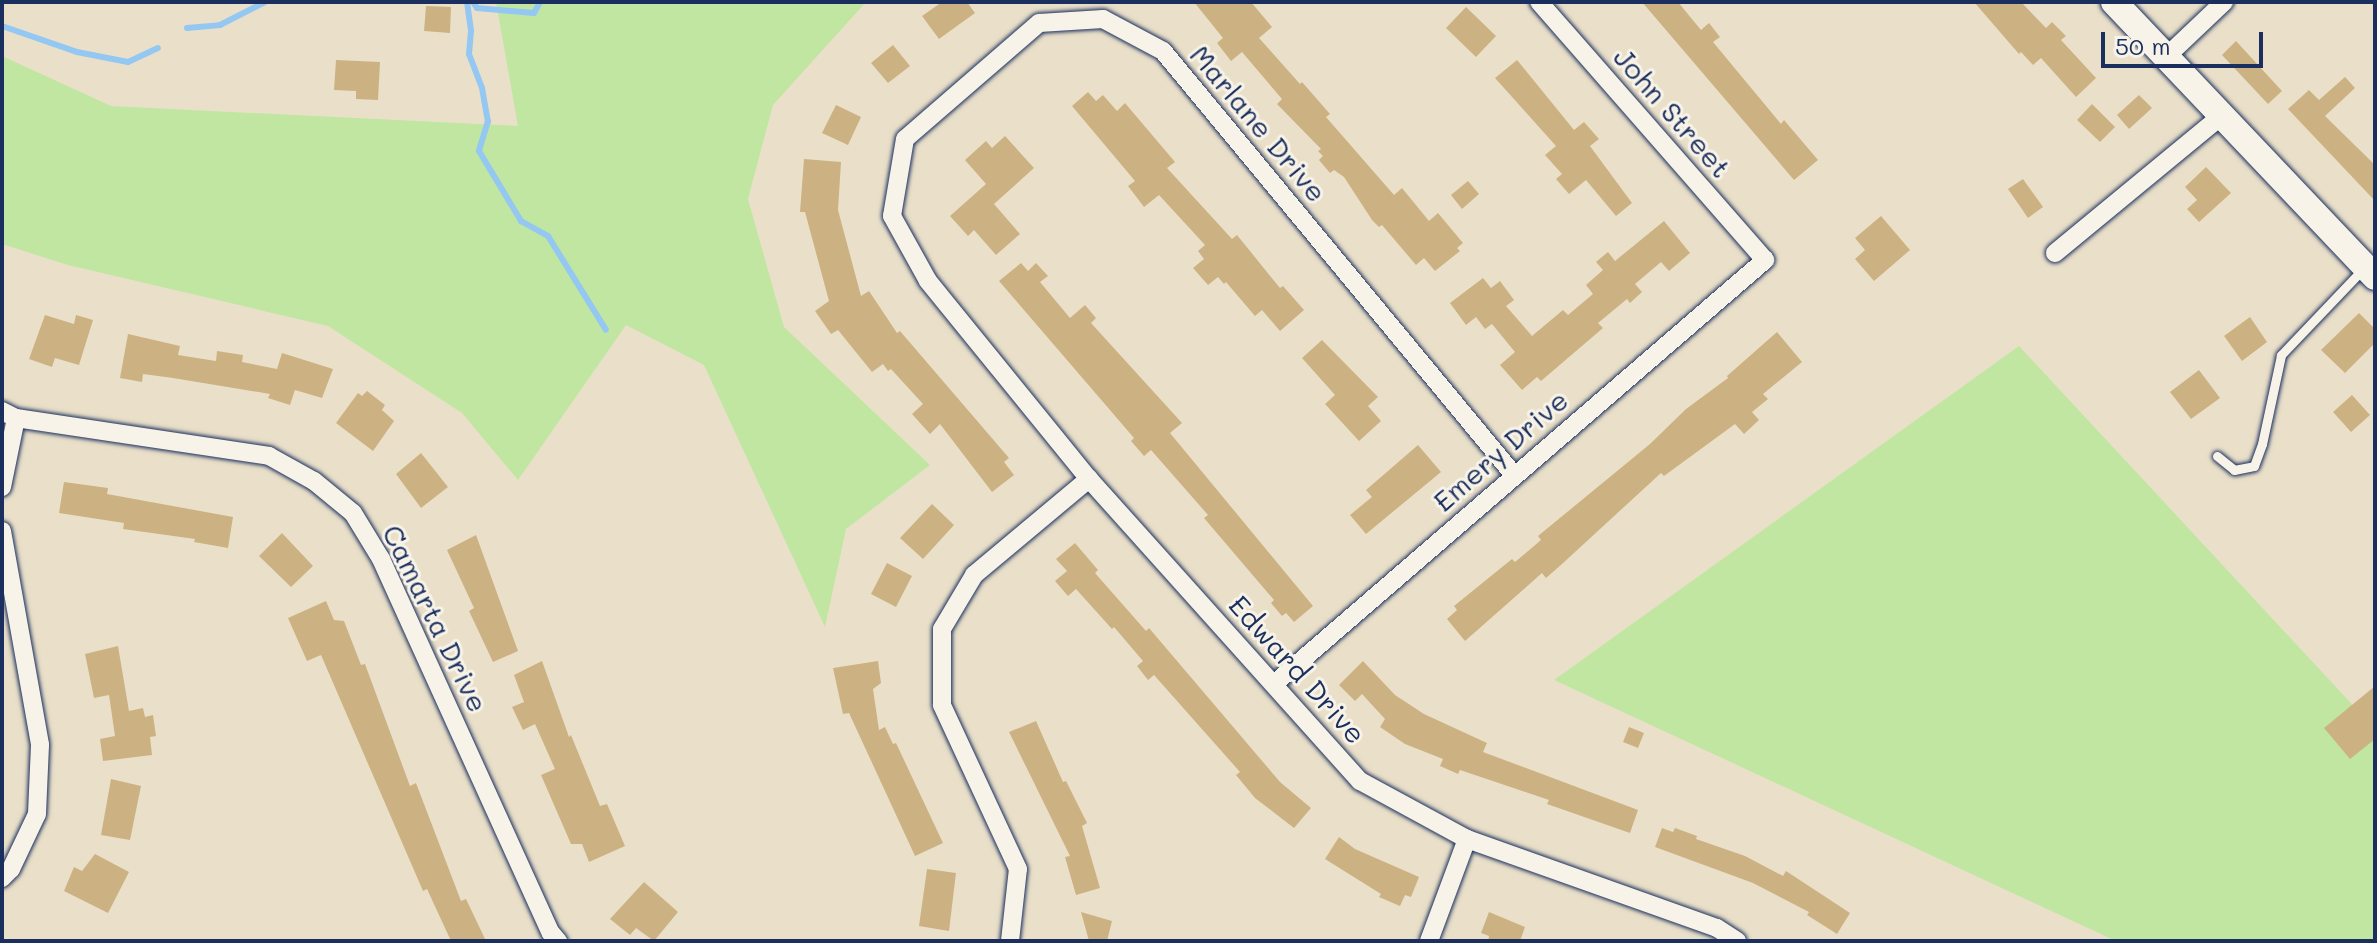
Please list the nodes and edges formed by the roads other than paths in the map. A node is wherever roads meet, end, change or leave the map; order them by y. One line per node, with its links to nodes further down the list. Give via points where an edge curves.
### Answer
1 (1539, 2): 7 (street, John Street)
2 (2114, 2): 4 (street)
3 (2224, 2): 4 (street)
4 (2167, 56): 5 (street)
5 (2221, 116): 6 (street); 8 (street)
6 (2055, 253)
7 (1765, 260): 12 (street, Emery Drive)
8 (2370, 272): 11 (lane, via 2281,355 2254,466 2234,470)
9 (928, 281): 12 (street, Marlane Drive, via 892,216 905,139 1039,23 1103,19 1163,51); 13 (street, Edward Drive)
10 (9, 415): 14 (street, Camarta Drive); 19 (street, Camarta Drive, via 269,456 314,481 353,513 381,559)
11 (2217, 456)
12 (1514, 475): 16 (street, Emery Drive)
13 (1089, 479): 16 (street, Edward Drive); 20 (street, via 974,575 942,629 942,705 1018,869)
14 (2, 487)
15 (2, 531): 18 (street, via 40,745 37,814)
16 (1274, 684): 17 (street, Edward Drive, via 1360,781)
17 (1467, 839): 21 (street); 22 (street, Edward Drive, via 1717,928)
18 (2, 878)
19 (558, 941)
20 (1010, 941)
21 (1429, 941)
22 (1737, 941)

